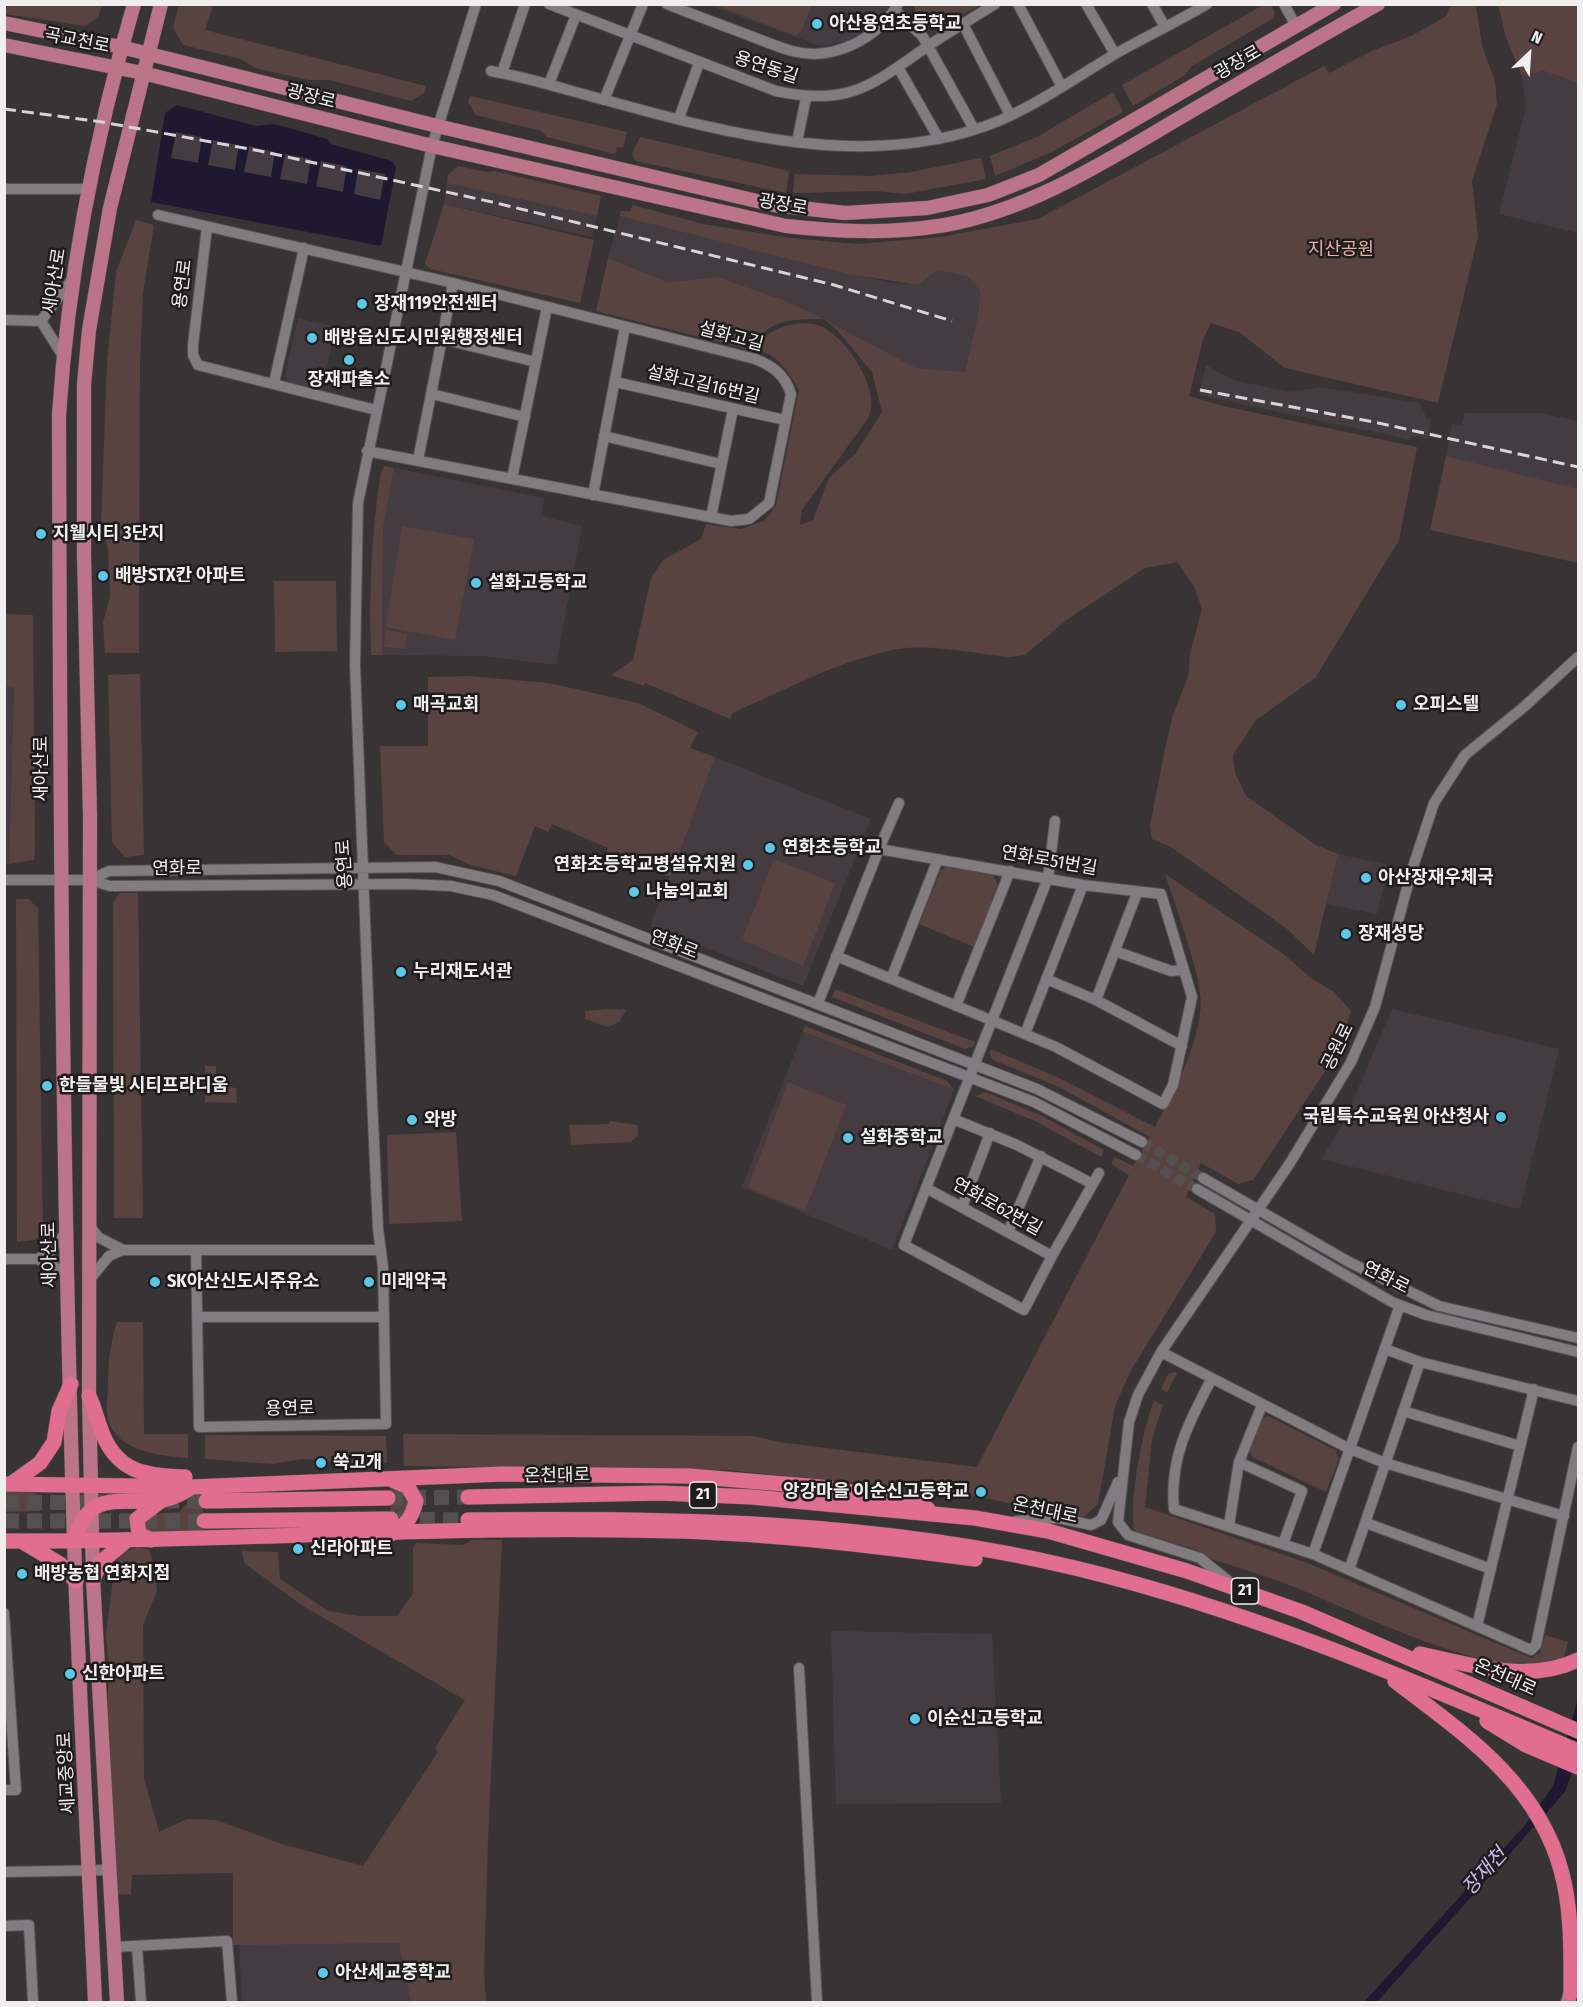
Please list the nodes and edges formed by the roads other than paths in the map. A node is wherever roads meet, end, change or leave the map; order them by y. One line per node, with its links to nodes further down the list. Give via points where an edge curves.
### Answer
1 (134, 4): 25 (main road, 새아산로)
2 (161, 4): 26 (main road)
3 (476, 4): 38 (street, 용연로)
4 (525, 4): 32 (street, via 496,72)
5 (549, 4): 17 (street, 용연동길)
6 (642, 4): 22 (street)
7 (667, 4): 16 (street, 용연동길, via 794,52 845,49 869,37 888,21)
8 (996, 4): 19 (street, 용연동길)
9 (1018, 4): 33 (street)
10 (1086, 4): 27 (street)
11 (1152, 4): 21 (street)
12 (1207, 4): 21 (street)
13 (1284, 4): 20 (street)
14 (1334, 4): 20 (main road, 광장로)
15 (1378, 4): 42 (main road, 광장로, via 1066,183 1004,210 947,224 889,232 786,226)
16 (896, 7): 24 (street)
17 (576, 15): 22 (street, 용연동길); 32 (street)
18 (4, 23): 25 (main road, 곡교천로)
19 (963, 24): 24 (street, 용연동길); 36 (street)
20 (1296, 26): 38 (main road, 광장로, via 1039,175 988,195 927,208 845,213 774,205)
21 (1165, 27): 27 (street)
22 (630, 37): 28 (street, 용연동길); 35 (street)
23 (4, 45): 29 (main road, 곡교천로)
24 (928, 46): 30 (street, 용연동길); 39 (street)
25 (122, 47): 26 (main road, 곡교천로); 29 (main road, 새아산로)
26 (148, 53): 31 (main road); 38 (main road, 광장로)
27 (1115, 54): 33 (street)
28 (699, 63): 34 (street, 용연동길, via 776,92); 37 (street)
29 (116, 67): 31 (main road, 곡교천로); 44 (main road, 새아산로)
30 (899, 69): 34 (street, 용연동길, via 853,92); 40 (street)
31 (143, 73): 42 (main road, 광장로); 82 (main road, via 96,281 84,385)
32 (549, 84): 35 (street)
33 (1062, 87): 36 (street)
34 (806, 98): 41 (street)
35 (604, 100): 37 (street)
36 (1010, 115): 39 (street)
37 (679, 118): 41 (street)
38 (437, 126): 42 (street, 용연로)
39 (974, 129): 40 (street)
40 (939, 139): 41 (street, via 859,147)
41 (798, 142)
42 (432, 146): 48 (street, 용연로)
43 (4, 189): 44 (street)
44 (90, 189): 49 (main road, 새아산로)
45 (158, 215): 46 (street)
46 (207, 227): 47 (street); 59 (street, 용연로, via 193,355 198,365)
47 (304, 249): 48 (street); 59 (street)
48 (406, 274): 50 (street, 설화고길); 62 (street, 용연로)
49 (73, 278): 53 (street); 56 (main road, 새아산로)
50 (453, 283): 51 (street, 설화고길); 55 (street)
51 (547, 307): 54 (street, 설화고길); 57 (street)
52 (4, 320): 53 (street)
53 (41, 321): 56 (street)
54 (625, 327): 58 (street); 64 (street, 설화고길, via 768,364 787,382 790,394)
55 (442, 339): 57 (street); 60 (street)
56 (63, 356): 81 (main road, 새아산로, via 59,415)
57 (536, 362): 63 (street)
58 (615, 382): 61 (street, 설화고길16번길); 65 (street)
59 (274, 384): 62 (street, 용연로)
60 (432, 394): 63 (street); 67 (street)
61 (733, 409): 64 (street, 설화고길16번길); 68 (street)
62 (376, 410): 66 (street, 용연로)
63 (525, 417): 69 (street)
64 (785, 420): 71 (street, 설화고길, via 769,503 749,519)
65 (604, 436): 68 (street); 70 (street)
66 (368, 452): 67 (street, 설화고길); 77 (street, 용연로, via 358,503 354,608)
67 (418, 460): 69 (street, 설화고길)
68 (721, 464): 71 (street)
69 (512, 479): 70 (street, 설화고길)
70 (593, 495): 71 (street, 설화고길)
71 (711, 517)
72 (1578, 657): 110 (street, 공원로, via 1465,755 1434,803 1375,1007 1351,1062)
73 (899, 803): 75 (street)
74 (1055, 821): 79 (street)
75 (879, 849): 76 (street, 연화로51번길); 87 (street)
76 (938, 859): 78 (street, 연화로51번길); 89 (street)
77 (361, 866): 82 (street, 연화로, via 110,871); 83 (street, 용연로); 92 (street, 연화로, via 435,867 499,881)
78 (1010, 871): 79 (street, 연화로51번길); 93 (street)
79 (1047, 878): 84 (street, 연화로51번길); 94 (street)
80 (4, 880): 81 (street)
81 (60, 880): 82 (street); 113 (main road, 새아산로)
82 (90, 880): 83 (street, 연화로, via 110,886); 112 (main road)
83 (363, 885): 98 (street, 연화로, via 451,886 493,895); 117 (street, 용연로)
84 (1083, 885): 85 (street, 연화로51번길); 90 (street)
85 (1137, 893): 86 (street); 88 (street, 연화로51번길, via 1161,894)
86 (1115, 951): 88 (street, via 1171,971); 91 (street)
87 (836, 956): 89 (street); 92 (street)
88 (1182, 970): 96 (street, 연화로51번길, via 1192,997)
89 (891, 979): 93 (street)
90 (1046, 979): 91 (street); 95 (street)
91 (1096, 1000): 96 (street)
92 (818, 1003): 97 (street, 연화로)
93 (956, 1006): 94 (street)
94 (991, 1021): 95 (street); 97 (street)
95 (1024, 1034): 96 (street, 연화로51번길, via 1088,1062 1163,1104 1173,1085)
96 (1182, 1046)
97 (974, 1064): 98 (street, 연화로62번길); 101 (street, 연화로, via 1037,1089)
98 (970, 1076): 99 (street, 연화로62번길); 102 (street, 연화로, via 1034,1102)
99 (953, 1119): 100 (street); 107 (street, 연화로62번길)
100 (990, 1133): 103 (street); 109 (street)
101 (1142, 1142)
102 (1136, 1155)
103 (1041, 1156): 106 (street); 114 (street)
104 (1099, 1173): 106 (street, 연화로62번길)
105 (1203, 1178): 110 (street, 연화로)
106 (1093, 1184): 118 (street, 연화로62번길)
107 (926, 1188): 109 (street, 연화로62번길); 118 (street, via 904,1245 1024,1310)
108 (1197, 1189): 111 (street, 연화로)
109 (962, 1207): 114 (street, 연화로62번길)
110 (1258, 1208): 111 (street, 공원로); 126 (street, 연화로, via 1349,1262 1439,1306)
111 (1251, 1219): 123 (street, 연화로); 128 (street, 공원로)
112 (90, 1226): 115 (street, via 98,1237); 122 (main road)
113 (67, 1231): 120 (street, via 50,1252); 121 (main road, 새아산로)
114 (1008, 1232): 118 (street, 연화로62번길)
115 (123, 1250): 116 (street); 122 (street, via 109,1256)
116 (196, 1250): 117 (street); 124 (street, 용연로)
117 (381, 1250): 125 (street, 용연로)
118 (1052, 1256)
119 (4, 1259): 120 (street)
120 (37, 1259): 121 (street)
121 (68, 1273): 132 (main road, 새아산로)
122 (90, 1279): 134 (main road)
123 (1400, 1305): 127 (street); 129 (street, 연화로, via 1426,1315)
124 (197, 1317): 125 (street); 125 (street, 용연로, via 199,1427 386,1424)
125 (384, 1317)
126 (1578, 1338)
127 (1385, 1349): 130 (street); 140 (street)
128 (1161, 1352): 131 (street); 142 (street, 공원로, via 1138,1395 1129,1422)
129 (1578, 1352)
130 (1420, 1362): 133 (street); 137 (street)
131 (1211, 1380): 136 (street); 162 (street, via 1184,1431 1176,1463 1174,1509)
132 (71, 1384): 145 (highway, via 59,1411 54,1442 40,1463); 147 (main road, 새아산로)
133 (1534, 1389): 135 (street); 138 (street)
134 (89, 1396): 146 (highway, via 106,1441 131,1470 151,1476 215,1478); 148 (main road)
135 (1578, 1401)
136 (1262, 1405): 140 (street); 141 (street)
137 (1403, 1411): 138 (street); 143 (street)
138 (1520, 1446): 153 (street)
139 (1578, 1447): 157 (street)
140 (1348, 1448): 143 (street); 171 (street)
141 (1239, 1461): 162 (street); 170 (street, via 1302,1491)
142 (1124, 1462): 160 (street, via 1112,1501 1101,1520 1091,1525 1058,1518); 177 (street, via 1118,1522 1128,1535 1200,1558)
143 (1385, 1463): 153 (street); 161 (street)
144 (392, 1480): 146 (highway); 156 (highway, via 502,1474 689,1476 820,1487 911,1500); 163 (highway, via 408,1487 416,1501 413,1515 405,1525)
145 (8, 1483): 147 (highway)
146 (232, 1484): 149 (highway)
147 (73, 1486): 148 (highway); 167 (main road, 새아산로)
148 (91, 1486): 149 (highway); 155 (main road)
149 (192, 1487): 152 (highway)
150 (468, 1497): 156 (highway, 온천대로 / 21, via 661,1493)
151 (388, 1498): 154 (highway)
152 (162, 1500): 155 (highway, via 110,1501); 165 (highway, via 137,1518 139,1534)
153 (1508, 1500): 157 (street); 173 (street)
154 (206, 1501)
155 (92, 1509): 167 (highway); 168 (main road)
156 (936, 1514): 160 (highway, 온천대로 / 21)
157 (1564, 1516): 179 (street, via 1536,1644 1531,1650)
158 (468, 1520): 172 (highway, 21, via 638,1518 735,1522 880,1534)
159 (204, 1521): 163 (highway)
160 (1004, 1522): 177 (highway, 온천대로 / 21, via 1109,1546)
161 (1366, 1523): 173 (street); 174 (street)
162 (1228, 1525): 170 (street)
163 (391, 1527): 165 (highway); 172 (highway, via 681,1531 801,1538)
164 (4, 1540): 166 (highway)
165 (151, 1540): 169 (highway)
166 (20, 1541): 167 (highway); 176 (highway, via 60,1564)
167 (74, 1541): 168 (highway); 176 (main road, 세교중앙로)
168 (93, 1541): 169 (highway); 175 (main road, 세교중앙로)
169 (126, 1541): 175 (highway, via 106,1557)
170 (1282, 1544): 171 (street)
171 (1313, 1554): 174 (street)
172 (1076, 1568): 182 (highway, 21, via 1246,1618)
173 (1491, 1569): 179 (street)
174 (1349, 1570): 179 (street)
175 (93, 1580): 189 (main road, 세교중앙로)
176 (76, 1581): 190 (main road, 세교중앙로)
177 (1238, 1588): 180 (highway, 온천대로 / 21)
178 (4, 1613): 188 (street, via 16,1790)
179 (1477, 1626)
180 (1390, 1648): 181 (highway, via 1523,1673 1550,1671); 185 (highway, 온천대로 / 21)
181 (1578, 1660)
182 (1375, 1666): 184 (highway, 21); 196 (highway, via 1462,1732 1516,1783 1534,1808 1552,1842 1561,1872 1571,1944)
183 (799, 1668): 202 (street)
184 (1449, 1697): 186 (highway, 21); 187 (highway, via 1536,1750)
185 (1578, 1731)
186 (1578, 1751)
187 (1578, 1767)
188 (4, 1790)
189 (109, 1870): 190 (street); 194 (main road, 세교중앙로)
190 (89, 1871): 191 (street); 198 (main road, 세교중앙로)
191 (4, 1872)
192 (4, 1926): 197 (street, via 29,1925)
193 (137, 1946): 194 (street); 200 (street); 201 (street, via 227,1941)
194 (114, 1947): 199 (main road, 세교중앙로)
195 (1578, 1966): 196 (main road)
196 (1572, 1999)
197 (33, 2002)
198 (95, 2002)
199 (117, 2002)
200 (141, 2002)
201 (232, 2002)
202 (817, 2002)

